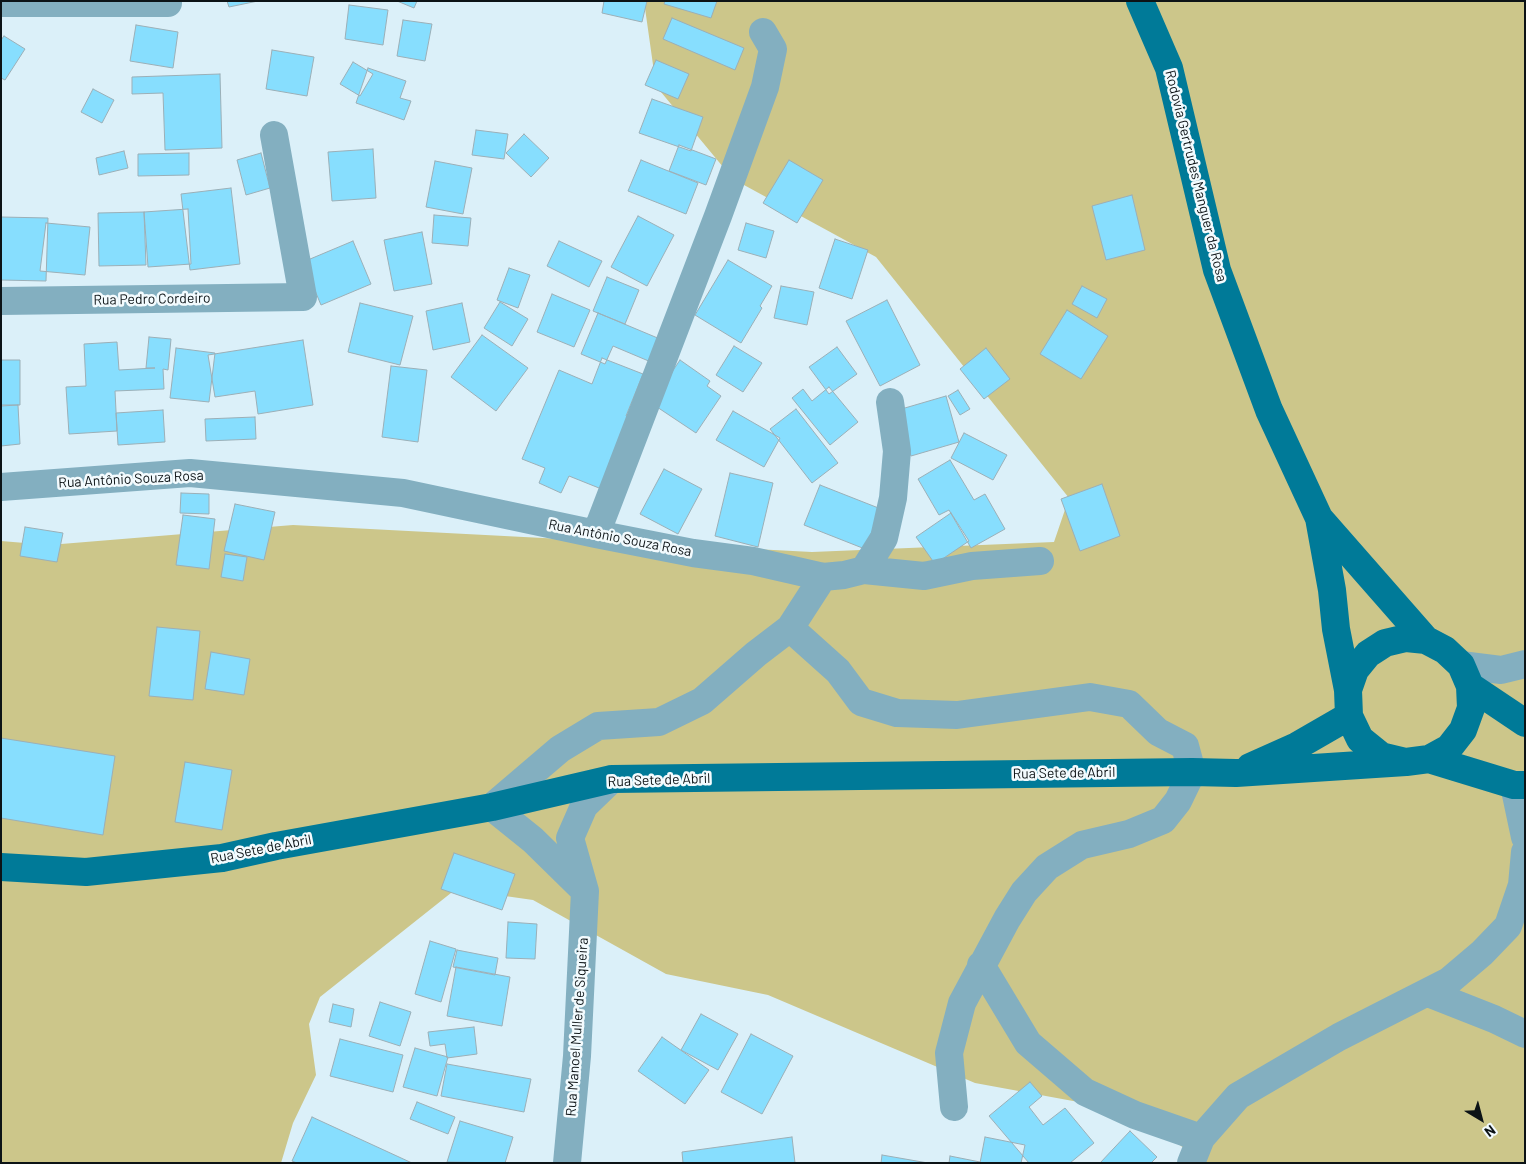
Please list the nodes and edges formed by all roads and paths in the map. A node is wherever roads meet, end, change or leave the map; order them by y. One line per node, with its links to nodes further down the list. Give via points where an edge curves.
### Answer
1 (1140, 1): 9 (main road, Rodovia Gertrudes Manguer da Rosa, via 1169,68 1217,270 1269,410)
2 (1, 3): 3 (street)
3 (168, 3)
4 (763, 32): 10 (street, via 773,49 764,88)
5 (274, 135): 6 (street, Rua Pedro Cordeiro, via 303,297)
6 (1, 301)
7 (890, 402): 12 (street, via 897,451 893,498 884,538)
8 (1, 487): 10 (street, Rua Antônio Souza Rosa, via 190,473 403,493)
9 (1319, 518): 15 (main road); 18 (main road)
10 (596, 534): 13 (street, Rua Antônio Souza Rosa, via 753,561)
11 (1040, 560): 12 (street, Rua Antônio Souza Rosa, via 972,566 924,576)
12 (864, 570): 13 (street, Rua Antônio Souza Rosa)
13 (823, 577): 14 (street)
14 (790, 628): 21 (street, via 838,670 861,702 897,713 958,715 1090,697 1129,704 1158,732 1185,746); 25 (street, via 702,701 659,722 598,726 560,749)
15 (1426, 640): 17 (main road, via 1446,650); 18 (main road, via 1406,638 1385,643 1368,654 1355,670)
16 (1525, 664): 17 (street)
17 (1465, 675): 19 (main road); 20 (main road, via 1471,708 1463,730 1449,748)
18 (1348, 703): 20 (main road, via 1360,739 1380,756); 22 (main road, via 1297,746)
19 (1525, 723)
20 (1418, 761): 22 (main road, Rua Sete de Abril); 24 (main road)
21 (1192, 772): 22 (main road, Rua Sete de Abril); 23 (main road, Rua Sete de Abril); 30 (street, via 1163,820 1128,834 1082,845 1047,867 1006,918)
22 (1236, 773)
23 (612, 780): 25 (main road, Rua Sete de Abril); 29 (street, Rua Manoel Muller de Siqueira, via 584,806 570,838)
24 (1519, 785): 26 (street)
25 (492, 807): 28 (main road, Rua Sete de Abril, via 222,858 86,872); 29 (street, via 533,840)
26 (1525, 837)
27 (1525, 852): 31 (street, via 1522,885 1508,926 1449,981)
28 (1, 867)
29 (585, 891): 35 (street, Rua Manoel Muller de Siqueira, via 577,1056)
30 (982, 965): 33 (street, via 962,1003 949,1053); 34 (street, via 1028,1044 1085,1092 1134,1115)
31 (1428, 993): 32 (street); 34 (street, via 1340,1037 1238,1096)
32 (1525, 1034)
33 (954, 1107)
34 (1196, 1151)
35 (567, 1163)

